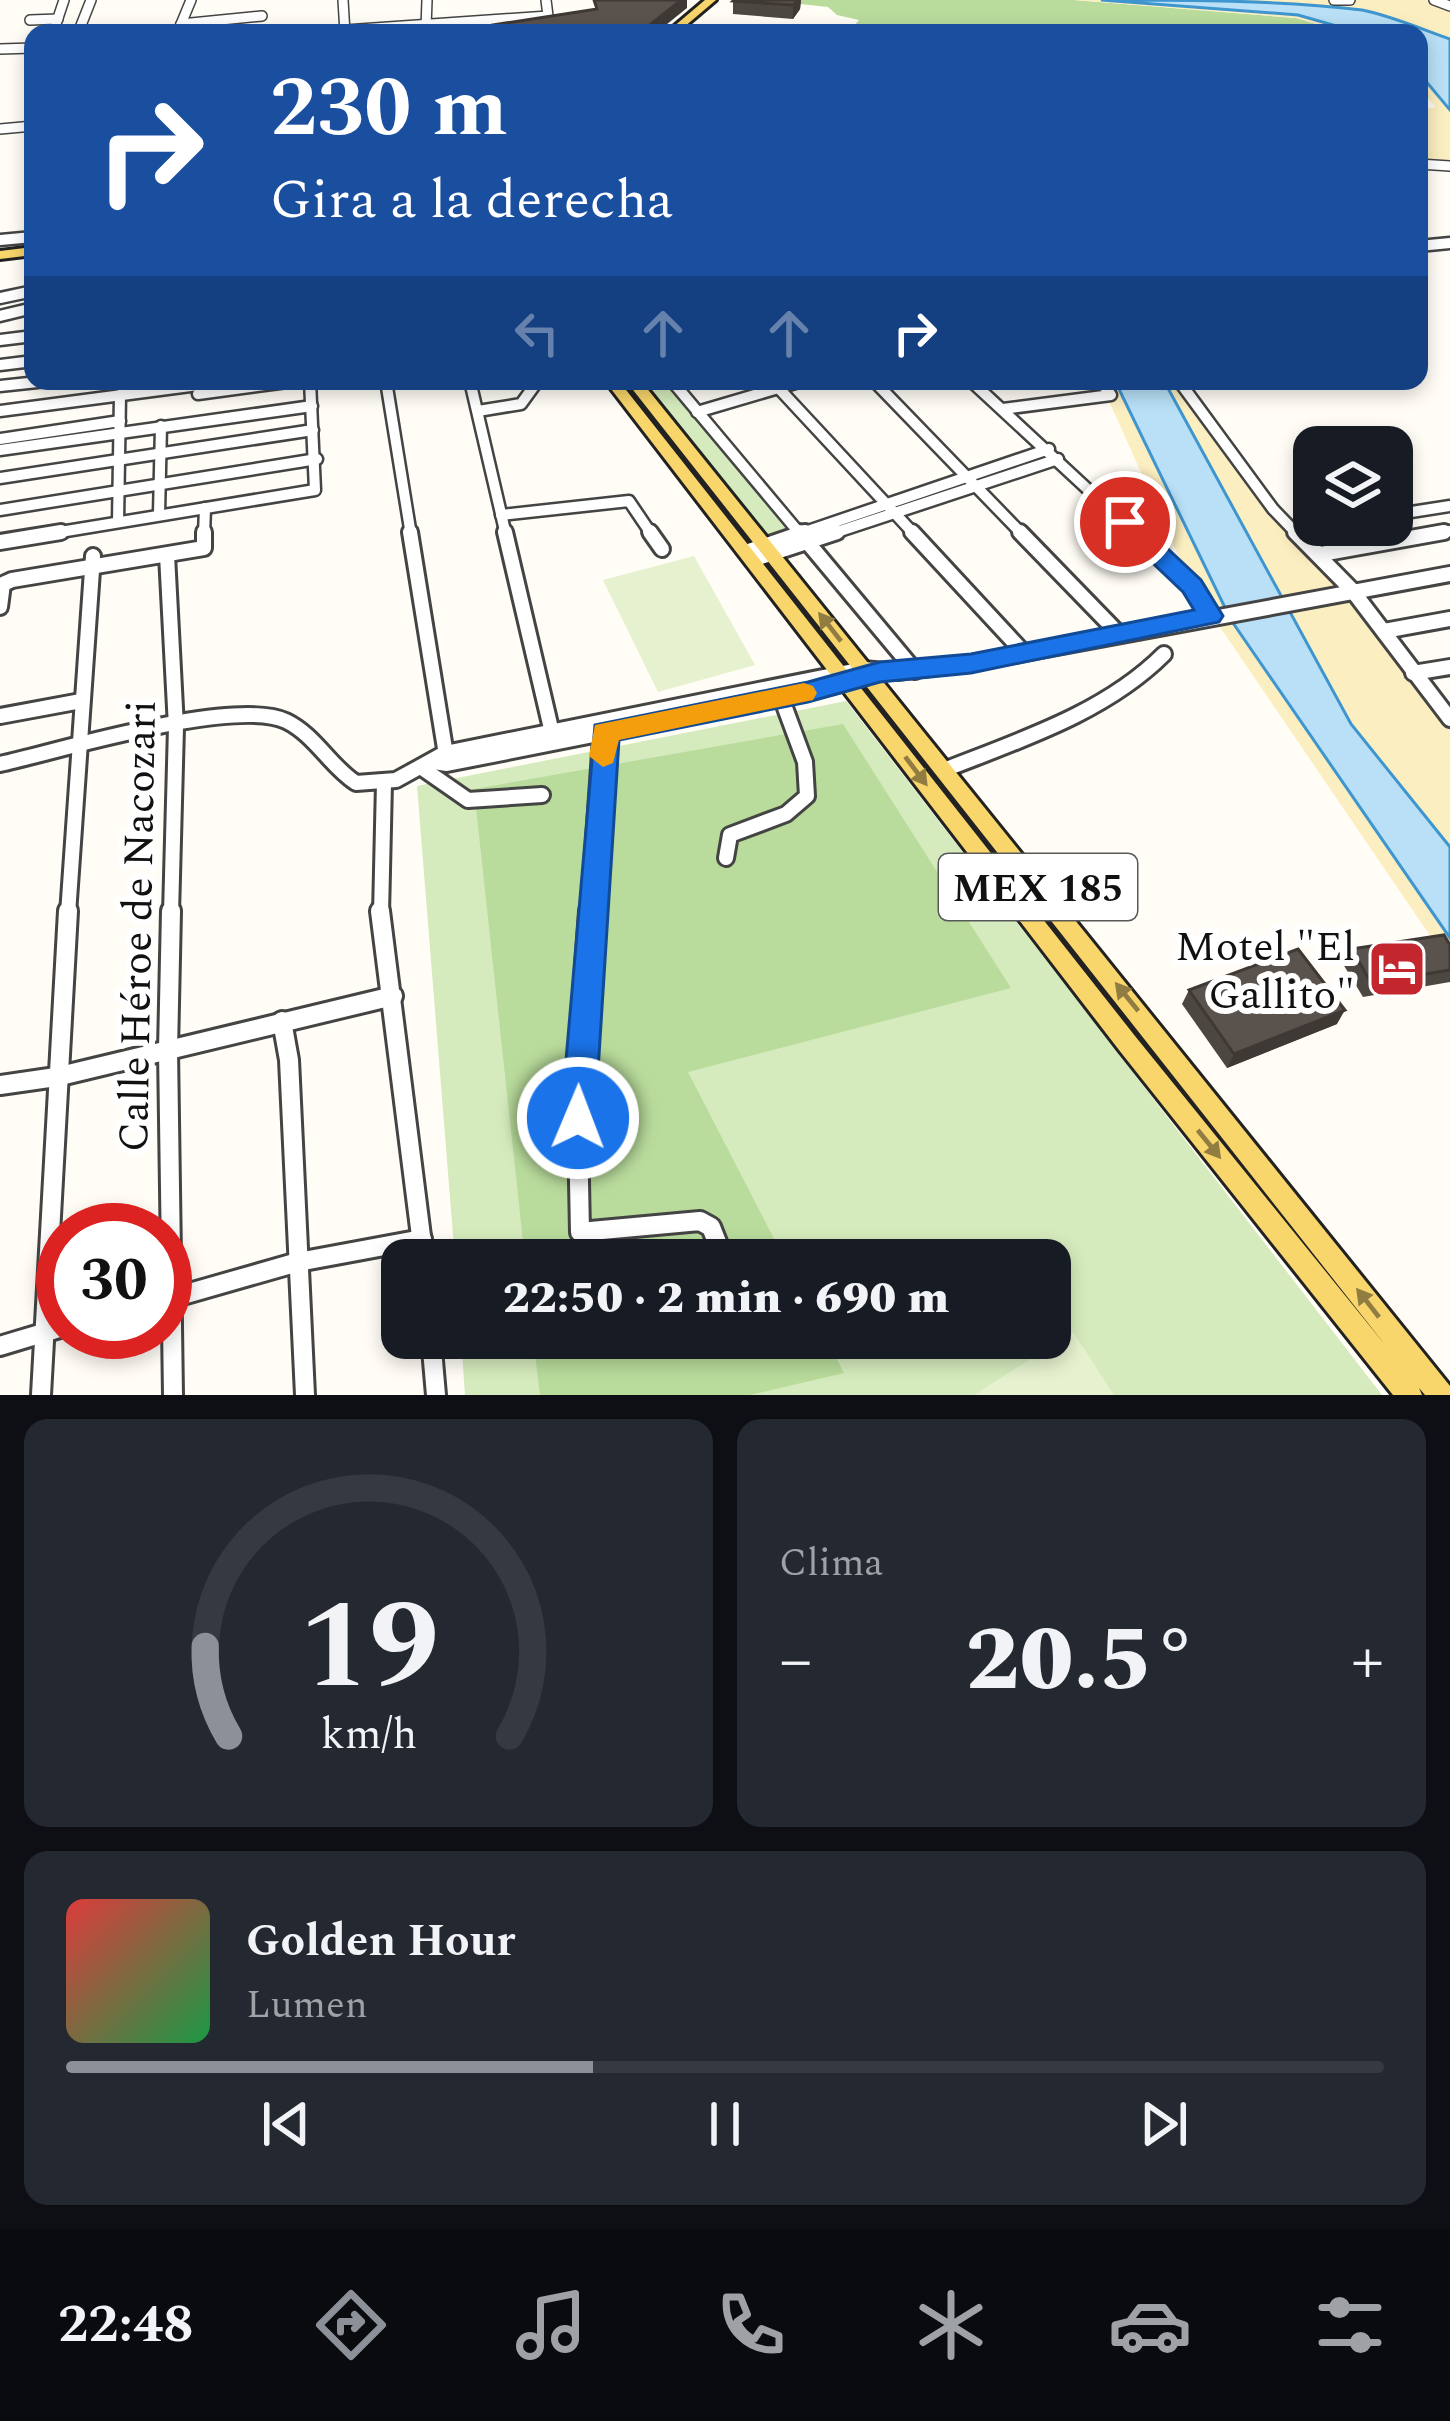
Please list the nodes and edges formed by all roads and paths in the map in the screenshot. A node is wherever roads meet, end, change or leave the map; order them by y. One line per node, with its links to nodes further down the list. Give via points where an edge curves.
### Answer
1 (483, 0): 10 (street)
2 (546, 0): 10 (street, via 548,16)
3 (716, 0): 14 (main road); 15 (main road)
4 (1334, 0): 5 (street)
5 (1350, 0)
6 (1434, 0): 7 (street)
7 (1450, 6)
8 (262, 16): 12 (street)
9 (30, 20): 11 (street)
10 (483, 20): 13 (street)
11 (43, 24)
12 (212, 24)
13 (454, 24)
14 (683, 24)
15 (692, 24)
16 (140, 390): 31 (street)
17 (198, 390): 37 (street)
18 (311, 390): 32 (street)
19 (387, 390): 91 (street)
20 (472, 390): 35 (street)
21 (531, 390): 35 (street, via 521,404)
22 (620, 390): 65 (main road, MEX 185)
23 (640, 390): 65 (main road, MEX 185)
24 (679, 390): 36 (street)
25 (761, 390): 36 (street)
26 (780, 390): 51 (street)
27 (883, 390): 49 (street)
28 (981, 390): 33 (street)
29 (1107, 390): 33 (street, via 1111,395)
30 (1186, 390): 70 (street, via 1273,509)
31 (120, 395): 34 (street); 38 (street)
32 (312, 406): 37 (street); 40 (street)
33 (1003, 409): 44 (street)
34 (0, 411)
35 (478, 411): 57 (street)
36 (697, 412): 61 (street)
37 (199, 421): 39 (street)
38 (120, 426): 39 (street); 41 (street); 42 (street); 45 (street)
39 (161, 426): 43 (street)
40 (313, 430): 43 (street); 46 (street)
41 (0, 439)
42 (0, 450)
43 (160, 452): 45 (street); 48 (street)
44 (1054, 454): 49 (street); 72 (street, via 1192,586)
45 (120, 459): 47 (street); 50 (street)
46 (317, 459): 48 (street); 52 (street, via 316,490)
47 (0, 478)
48 (159, 482): 50 (street); 56 (street)
49 (971, 483): 51 (street); 58 (street); 75 (street)
50 (119, 489): 53 (street); 59 (street)
51 (886, 503): 58 (street); 61 (street)
52 (205, 508): 56 (street); 67 (street, via 204,548)
53 (0, 510)
54 (1447, 510): 55 (street)
55 (1413, 513)
56 (159, 514): 59 (street)
57 (501, 515): 64 (street, via 629,501); 89 (street)
58 (896, 515): 61 (street); 76 (street)
59 (118, 522): 62 (street)
60 (1450, 531): 66 (street)
61 (803, 539): 65 (street); 79 (street)
62 (0, 542)
63 (1315, 546): 66 (street)
64 (662, 549)
65 (759, 553): 81 (main road, MEX 185)
66 (1321, 554): 70 (street)
67 (167, 555): 68 (street); 87 (street, Calle Héroe de Nacozari)
68 (92, 562): 71 (street, via 3,584); 84 (street)
69 (1450, 574): 70 (street)
70 (1352, 590): 72 (street); 74 (street)
71 (0, 607)
72 (1207, 616): 75 (street)
73 (1450, 620): 74 (street)
74 (1384, 631): 80 (street)
75 (1118, 634): 76 (street)
76 (1024, 653): 79 (street)
77 (1164, 654): 93 (street, via 1085,708)
78 (1450, 667): 80 (street)
79 (916, 671): 81 (street)
80 (1413, 674): 86 (street)
81 (861, 675): 82 (street); 93 (main road, MEX 185); 118 (main road, MEX 185, one-way to 118)
82 (806, 688): 83 (street); 88 (street)
83 (782, 697): 88 (street); 96 (street, via 806,762 808,796 730,836)
84 (81, 700): 85 (street); 90 (street)
85 (0, 716)
86 (1449, 717)
87 (176, 727): 90 (street); 94 (street, via 282,718 348,780); 99 (street, Calle Héroe de Nacozari)
88 (604, 728): 89 (street); 105 (street, via 578,1079 580,1232 700,1221)
89 (553, 738): 91 (street)
90 (81, 748): 92 (street); 100 (street)
91 (436, 762): 94 (street); 95 (street, via 468,800)
92 (0, 764)
93 (944, 770): 119 (main road, MEX 185, one-way to 93)
94 (375, 785): 97 (street, via 386,834 380,902)
95 (542, 796)
96 (726, 858)
97 (393, 996): 98 (street); 104 (street)
98 (282, 1021): 99 (street); 107 (street)
99 (168, 1049): 100 (street); 103 (street, Calle Héroe de Nacozari)
100 (56, 1076): 101 (street); 102 (street)
101 (0, 1085)
102 (55, 1203)
103 (168, 1203)
104 (422, 1239)
105 (716, 1239)
106 (381, 1247): 107 (street)
107 (298, 1262): 108 (street); 116 (street)
108 (192, 1292)
109 (36, 1335): 110 (street)
110 (0, 1346)
111 (49, 1359): 114 (street)
112 (171, 1359): 115 (street, Calle Héroe de Nacozari)
113 (433, 1359): 117 (street)
114 (41, 1395)
115 (173, 1395)
116 (305, 1395)
117 (436, 1395)
118 (1408, 1395)
119 (1441, 1395)

